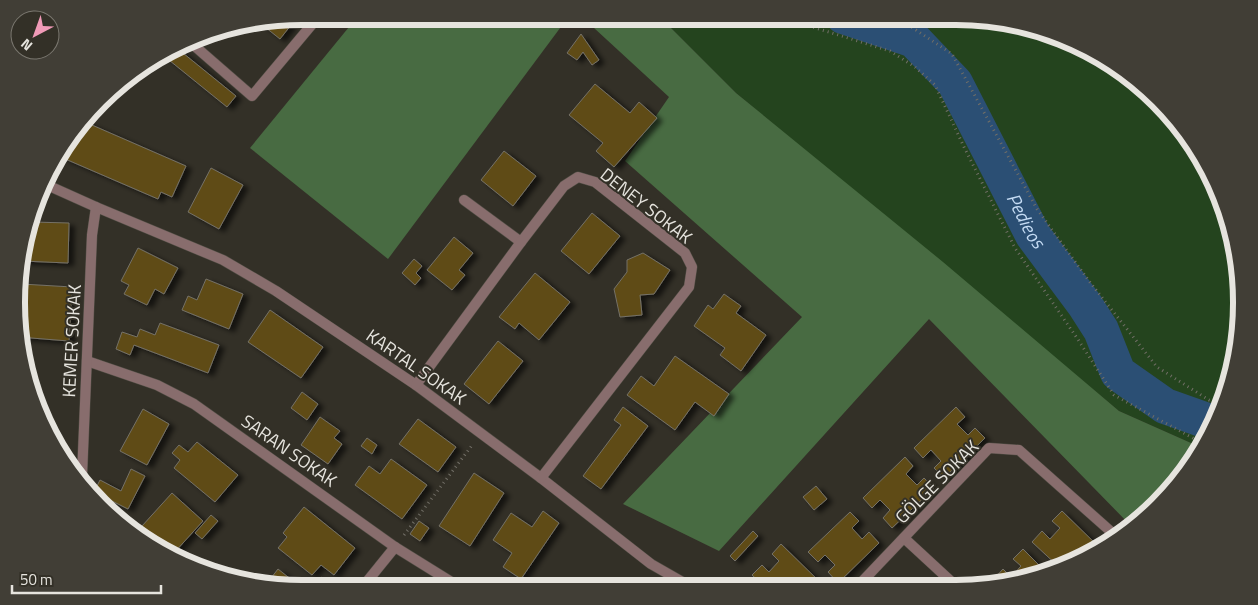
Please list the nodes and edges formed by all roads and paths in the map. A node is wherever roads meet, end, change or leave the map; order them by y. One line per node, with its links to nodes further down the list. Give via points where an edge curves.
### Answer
1 (312, 25): 4 (street, via 252,96)
2 (807, 25): 13 (path, via 890,50 935,85 1015,248 1114,396)
3 (908, 25): 11 (path, via 952,54 1038,209 1157,367)
4 (195, 46)
5 (51, 187): 7 (street, KARTAL SOKAK)
6 (464, 200): 8 (street)
7 (96, 207): 9 (street, KEMER SOKAK); 10 (street, KARTAL SOKAK, via 223,260 276,291)
8 (521, 242): 10 (street, DENEY SOKAK); 15 (street, DENEY SOKAK, via 564,186 578,177 595,182 684,253 692,267 689,287)
9 (87, 360): 14 (street, KEMER SOKAK); 18 (street, SARAN SOKAK, via 157,385 194,404)
10 (416, 385): 12 (street, KARTAL SOKAK)
11 (1215, 402)
12 (481, 434): 15 (street, KARTAL SOKAK); 18 (path)
13 (1196, 440)
14 (82, 471)
15 (540, 478): 21 (street, KARTAL SOKAK, via 651,564)
16 (1111, 532): 17 (street, GÖLGE SOKAK, via 1019,450 989,448)
17 (904, 538): 22 (street, GÖLGE SOKAK); 23 (street)
18 (395, 547): 19 (street); 20 (street, SARAN SOKAK)
19 (368, 580)
20 (448, 580)
21 (678, 580)
22 (864, 580)
23 (950, 580)

